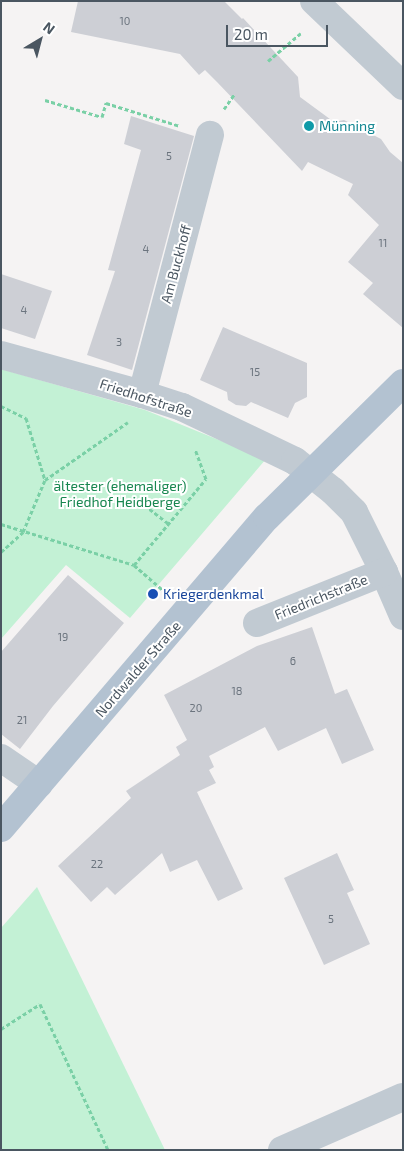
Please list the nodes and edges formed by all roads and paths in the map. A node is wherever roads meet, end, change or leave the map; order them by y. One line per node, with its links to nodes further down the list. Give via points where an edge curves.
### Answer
1 (320, 7): 2 (path); 3 (street)
2 (268, 61)
3 (403, 86)
4 (45, 100): 5 (path, via 102,117 106,103)
5 (210, 135): 9 (street, Am Buckhoff)
6 (1, 355): 9 (street, Friedhofstraße)
7 (403, 383): 11 (main road, Nordwalder Straße)
8 (1, 406): 12 (path, via 26,418)
9 (138, 406): 10 (street, Friedhofstraße); 12 (path)
10 (182, 408): 11 (street, Friedhofstraße, via 276,451); 15 (path, via 206,479)
11 (311, 472): 19 (street, Friedrichstraße, via 354,512); 20 (main road, Nordwalder Straße, via 267,517)
12 (45, 480): 16 (path)
13 (134, 497): 15 (path)
14 (1, 524): 16 (path)
15 (168, 524): 18 (path)
16 (23, 532): 17 (path); 18 (path)
17 (1, 552)
18 (134, 565): 20 (path)
19 (384, 572): 21 (street, Friedrichstraße); 22 (street, Friedrichstraße)
20 (188, 611): 24 (main road, Nordwalder Straße)
21 (403, 616)
22 (257, 623)
23 (1, 758): 24 (street)
24 (38, 784): 25 (main road, Nordwalder Straße)
25 (1, 828)
26 (1, 1029): 28 (path, via 40,1004)
27 (403, 1097): 29 (street)
28 (108, 1150)
29 (282, 1150)

